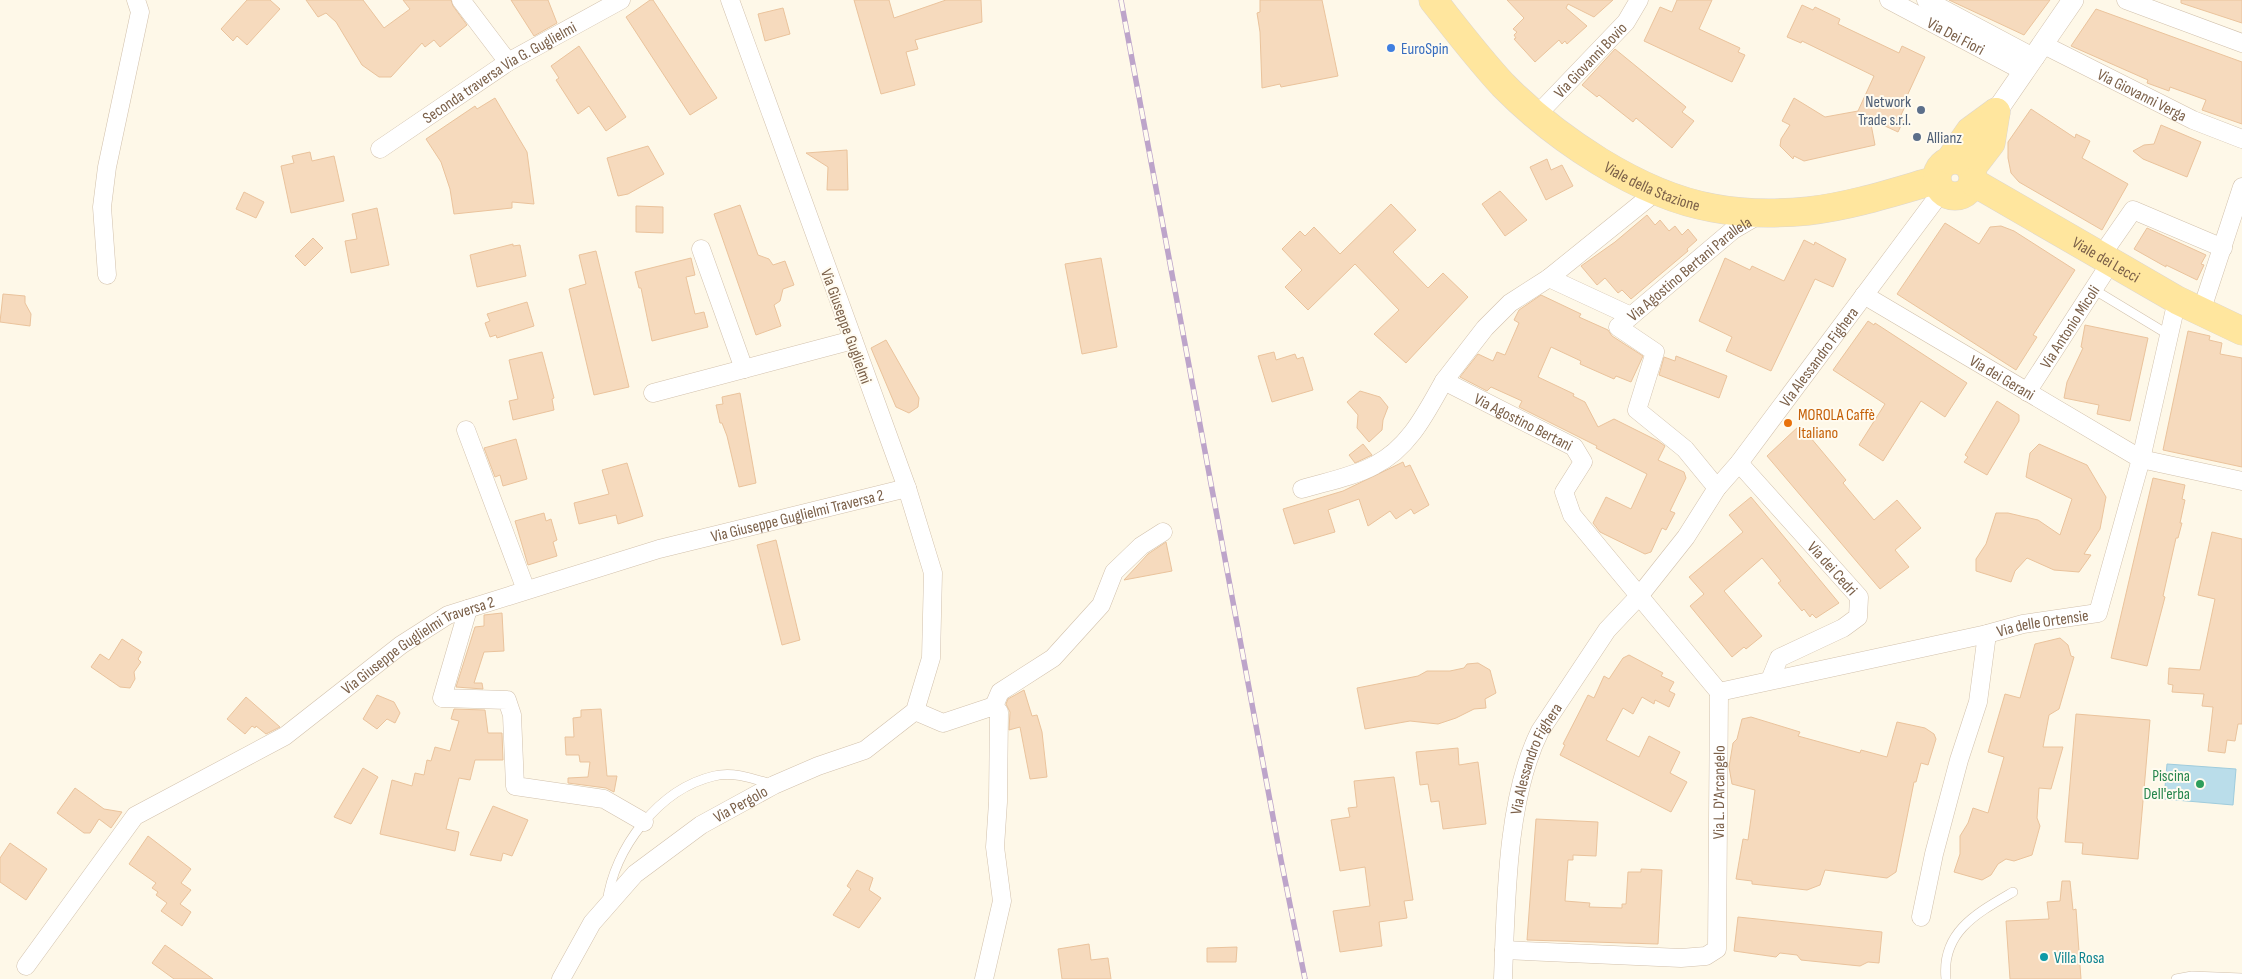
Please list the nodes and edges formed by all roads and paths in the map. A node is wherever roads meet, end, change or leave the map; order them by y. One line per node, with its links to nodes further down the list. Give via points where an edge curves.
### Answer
1 (136, 0): 26 (street, via 140,12 107,168 102,208)
2 (461, 0): 13 (street)
3 (621, 0): 13 (street, Seconda traversa Via G. Guglielmi)
4 (730, 0): 35 (street, Via Giuseppe Guglielmi)
5 (1434, 0): 15 (main road, Viale della Stazione, via 1475,53)
6 (1639, 0): 15 (street, Via Giovanni Bovio, via 1626,22)
7 (1889, 0): 12 (street, Via Dei Fiori)
8 (1926, 0): 12 (street, Via Dei Fiori)
9 (2073, 0): 12 (street)
10 (2126, 0): 11 (street)
11 (2242, 43)
12 (2035, 58): 14 (street); 16 (street, Via Giovanni Verga)
13 (508, 62): 17 (street, Seconda traversa Via G. Guglielmi)
14 (1996, 112): 18 (main road, via 1970,131)
15 (1536, 116): 20 (main road, Viale della Stazione, via 1596,159)
16 (2242, 139)
17 (380, 148)
18 (1954, 176): 21 (main road, Viale della Stazione, via 1852,204 1808,211); 25 (main road, Viale dei Lecci); 29 (street, Via Alessandro Fighera)
19 (2242, 187): 22 (street)
20 (1658, 190): 21 (main road, Viale della Stazione, via 1711,208); 27 (street)
21 (1762, 212): 32 (street, Via Agostino Bertani Parallela, via 1733,230)
22 (2236, 227): 23 (street)
23 (2223, 248): 25 (street, Via Antonio Micoli, via 2133,210); 31 (street)
24 (701, 249): 36 (street)
25 (2106, 259): 28 (street, Via Antonio Micoli); 30 (main road, Viale dei Lecci)
26 (107, 274)
27 (1550, 278): 32 (street); 37 (street, via 1510,303 1485,328)
28 (2093, 289): 34 (lane); 38 (street, Via Antonio Micoli)
29 (1864, 295): 38 (street, Via dei Gerani); 42 (street, Via Alessandro Fighera)
30 (2177, 300): 31 (main road, Viale dei Lecci); 34 (street, Via delle Ortensie)
31 (2202, 312): 33 (main road, Viale dei Lecci)
32 (1632, 316): 45 (street, Via Agostino Bertani Parallela, via 1618,328 1655,352 1637,410 1685,449)
33 (2242, 331)
34 (2169, 335): 41 (street, Via delle Ortensie)
35 (853, 340): 36 (street); 44 (street, Via Giuseppe Guglielmi)
36 (744, 369): 39 (street)
37 (1444, 381): 46 (street, via 1414,432 1398,449 1374,466); 49 (street, Via Agostino Bertani, via 1574,446 1583,462 1564,492 1572,514)
38 (2027, 392): 41 (street, Via dei Gerani)
39 (652, 393)
40 (466, 430): 48 (street)
41 (2141, 459): 43 (street); 51 (street, Via delle Ortensie, via 2098,613 2023,624)
42 (1739, 463): 45 (street, Via Alessandro Fighera); 52 (street, Via dei Cedri, via 1859,597 1858,617 1843,628 1779,658)
43 (2242, 481)
44 (907, 488): 48 (street, Via Giuseppe Guglielmi Traversa 2, via 659,548); 55 (street, Via Giuseppe Guglielmi, via 933,573 931,658)
45 (1717, 488): 49 (street, Via Alessandro Fighera, via 1686,537)
46 (1302, 489)
47 (1163, 532): 54 (street, via 1141,546 1114,572 1102,605 1053,658 1000,692)
48 (526, 590): 50 (street, Via Giuseppe Guglielmi Traversa 2)
49 (1640, 595): 53 (street); 61 (street, Via Alessandro Fighera, via 1607,630 1532,747 1513,822)
50 (468, 609): 57 (street, via 442,698 507,700 512,714 515,786 604,799); 62 (street, Via Giuseppe Guglielmi Traversa 2, via 448,615 401,645 284,736 135,816)
51 (1987, 634): 52 (street); 60 (street, Via delle Ortensie, via 1978,702 1947,807)
52 (1770, 680): 53 (street)
53 (1720, 692): 61 (street, Via L. D'Arcangelo, via 1717,950 1706,956 1681,958)
54 (994, 706): 55 (street, via 943,723); 65 (street, via 999,712 995,847 1002,901)
55 (915, 711): 56 (street, Via Pergolo, via 865,750)
56 (774, 785): 57 (lane, via 738,775 715,776 688,785); 59 (street, Via Pergolo, via 701,825 635,874)
57 (644, 822): 59 (lane, via 616,867 608,888)
58 (2013, 892): 67 (lane, via 1960,928 1944,962)
59 (606, 907): 64 (street, Via Pergolo, via 592,923)
60 (1921, 917)
61 (1504, 950): 66 (street, Via Alessandro Fighera)
62 (26, 966)
63 (2242, 978): 68 (lane, via 2192,976)
64 (561, 979)
65 (984, 979)
66 (1503, 979)
67 (1946, 979)
68 (2176, 979)

